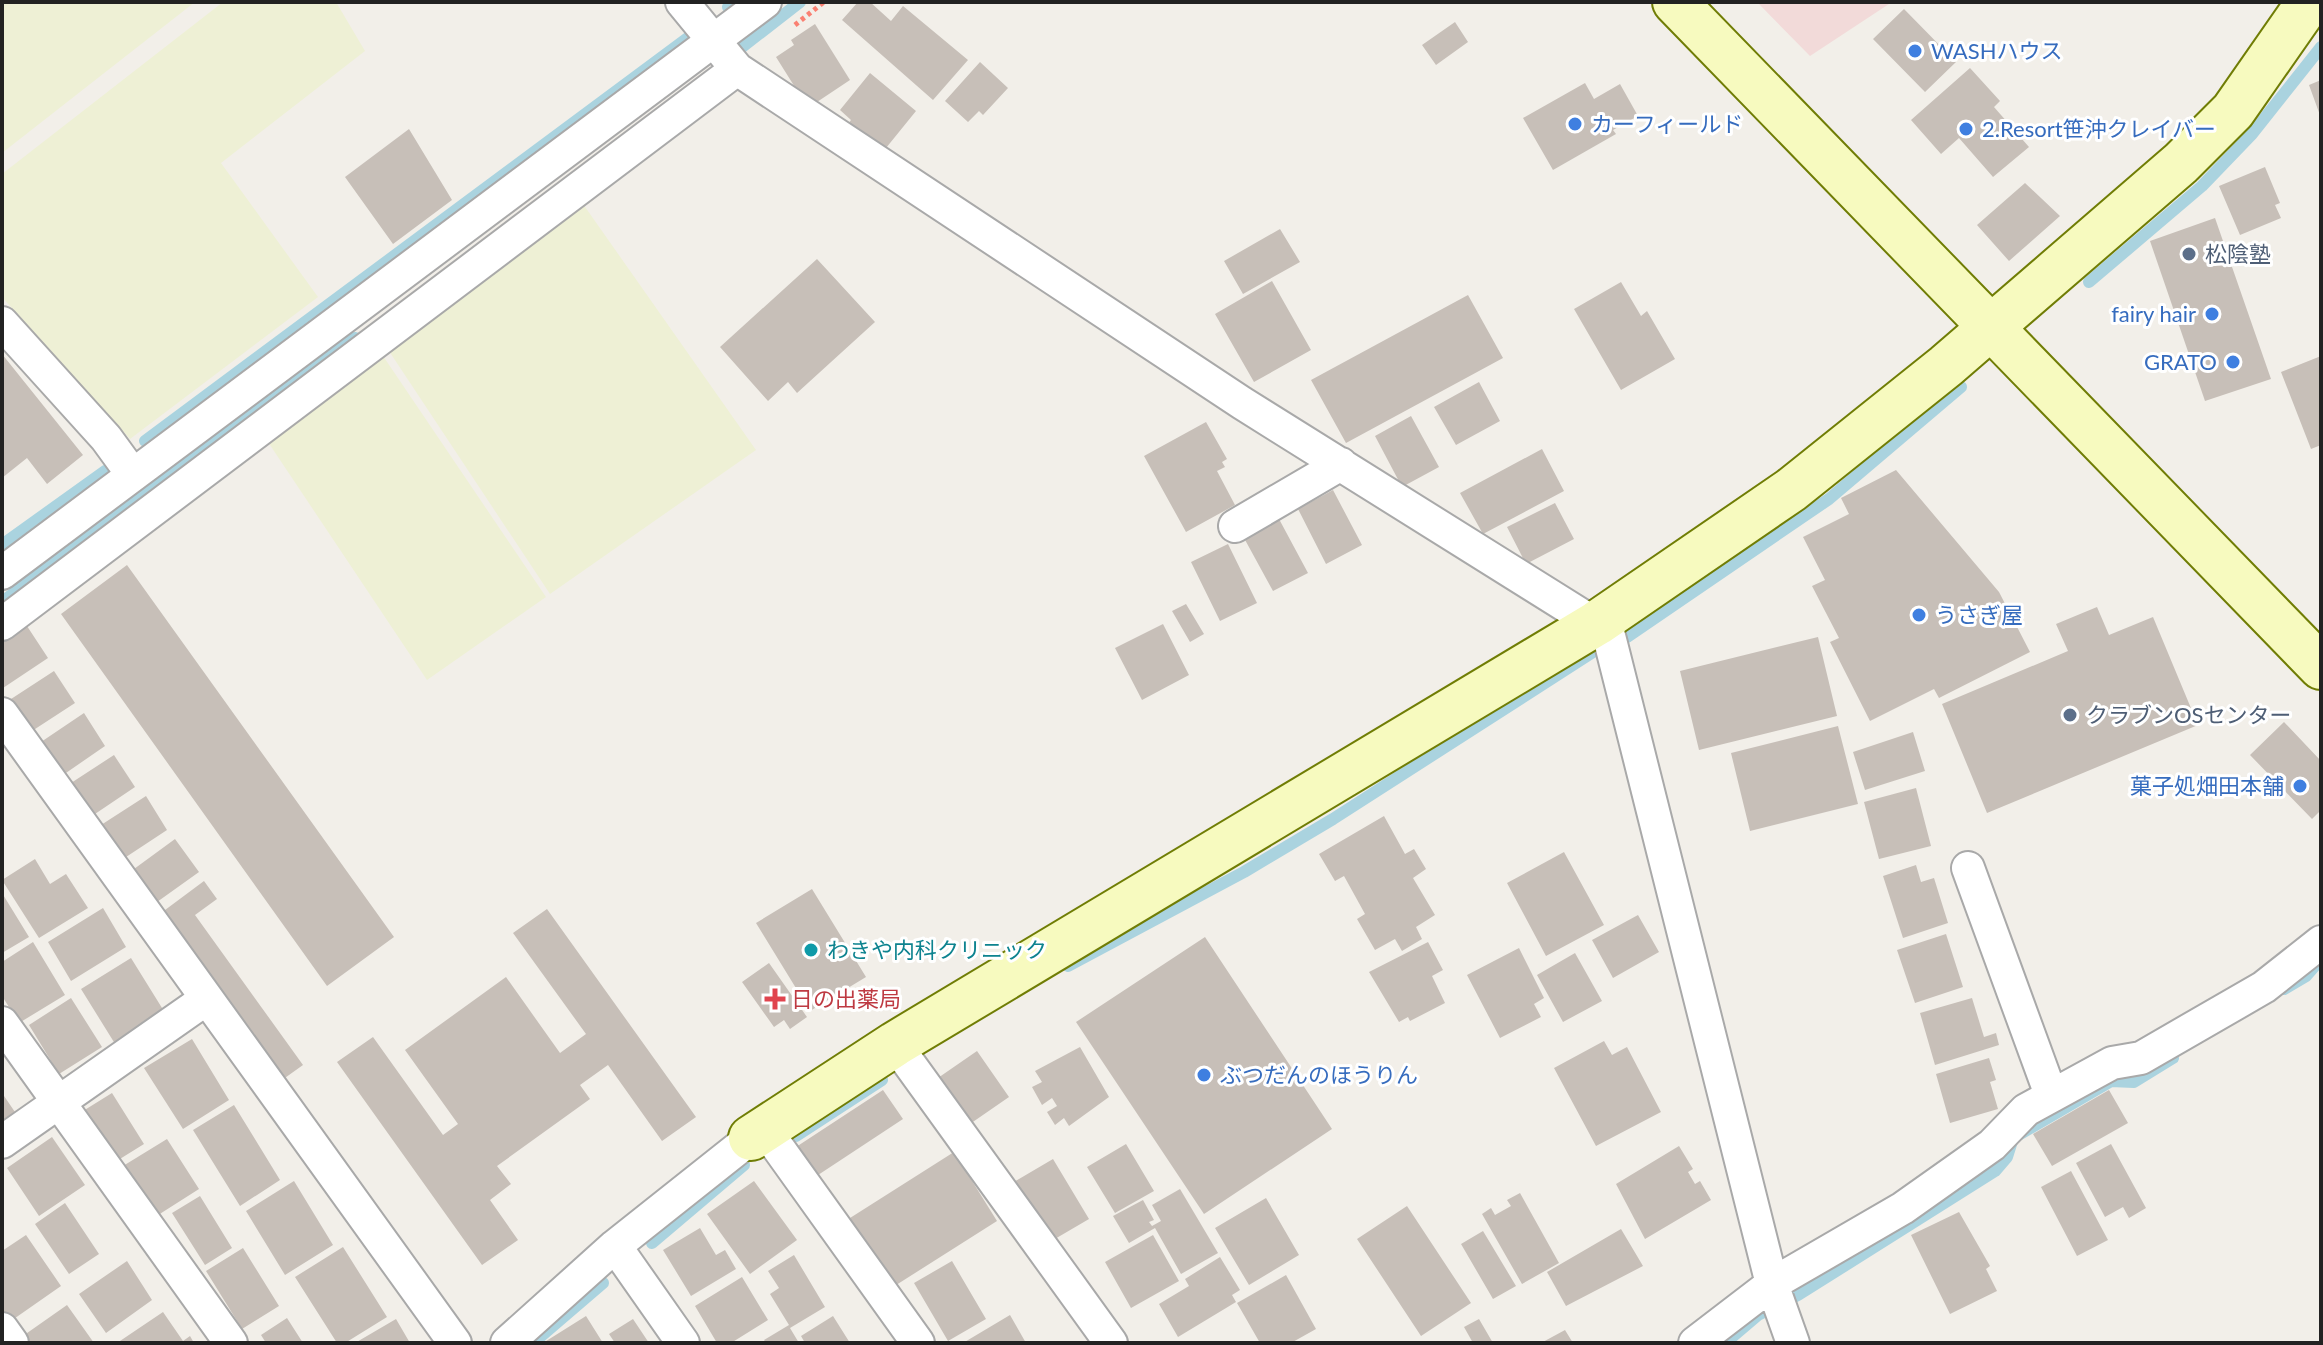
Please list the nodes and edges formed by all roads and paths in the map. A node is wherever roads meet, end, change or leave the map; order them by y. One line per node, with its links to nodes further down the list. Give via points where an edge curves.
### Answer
1 (682, 2): 5 (street)
2 (765, 2): 5 (street)
3 (1675, 2): 7 (street)
4 (2309, 2): 7 (street, via 2233,111 2181,163)
5 (727, 56): 8 (street); 9 (street); 13 (street)
6 (2, 323): 9 (street)
7 (1989, 327): 12 (street, via 1791,490); 14 (street)
8 (1341, 464): 10 (street); 12 (street)
9 (133, 475): 11 (street)
10 (1235, 526)
11 (2, 573)
12 (1597, 623): 20 (street); 26 (street, via 1608,632 1615,651)
13 (2, 624)
14 (2321, 667)
15 (2, 714): 18 (street)
16 (1968, 868): 21 (street)
17 (2321, 942): 21 (street, via 2264,987 2141,1058 2112,1063)
18 (206, 999): 22 (street); 30 (street)
19 (2, 1023): 22 (street)
20 (895, 1044): 23 (street); 34 (street)
21 (2051, 1095): 26 (street, via 2026,1110 1992,1145)
22 (59, 1101): 24 (street); 29 (street)
23 (757, 1133): 25 (street); 33 (street)
24 (2, 1142)
25 (615, 1246): 31 (street); 32 (street)
26 (1778, 1298): 35 (street); 36 (street)
27 (2, 1329): 28 (street)
28 (12, 1343)
29 (231, 1343)
30 (455, 1343)
31 (507, 1343)
32 (683, 1343)
33 (918, 1343)
34 (1111, 1343)
35 (1695, 1343)
36 (1793, 1343)

